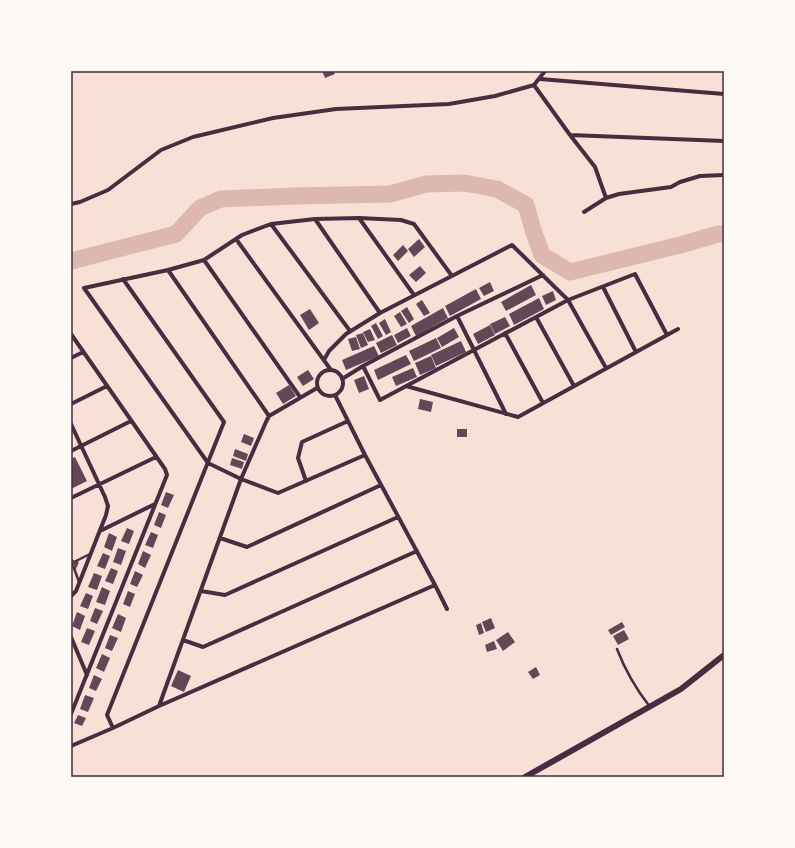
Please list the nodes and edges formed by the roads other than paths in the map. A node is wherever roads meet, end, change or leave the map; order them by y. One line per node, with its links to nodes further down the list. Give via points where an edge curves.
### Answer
1 (546, 71): 2 (street)
2 (540, 79): 3 (street); 4 (street)
3 (534, 85): 5 (street); 9 (street, via 495,96 449,104 336,109 273,118 192,137 161,150 108,190)
4 (724, 94)
5 (570, 135): 6 (street); 8 (street, via 595,167)
6 (724, 141)
7 (724, 175): 8 (street, via 700,176 671,187)
8 (606, 198): 10 (street)
9 (71, 204)
10 (584, 212)
11 (359, 218): 12 (street); 18 (street, via 401,220 414,224); 21 (street)
12 (315, 219): 13 (street); 23 (street)
13 (272, 224): 14 (street); 27 (street)
14 (236, 239): 15 (street); 35 (street)
15 (204, 260): 16 (street); 45 (street)
16 (168, 270): 19 (street); 49 (street)
17 (542, 275): 18 (street, via 512,245); 22 (street); 24 (street)
18 (452, 276): 21 (street)
19 (123, 279): 57 (street, via 224,422); 57 (street, via 84,288)
20 (603, 287): 22 (street); 30 (street, via 635,274); 33 (street)
21 (414, 295): 23 (street)
22 (568, 300): 25 (street); 37 (street)
23 (380, 313): 27 (street)
24 (457, 316): 31 (street); 36 (street)
25 (536, 317): 29 (street); 42 (street)
26 (678, 329): 30 (street)
27 (350, 331): 35 (street, via 329,351)
28 (71, 334): 32 (street)
29 (504, 334): 31 (street); 46 (street)
30 (667, 335): 33 (street)
31 (474, 350): 41 (street); 48 (street)
32 (83, 352): 34 (street); 40 (street)
33 (636, 352): 37 (street)
34 (71, 358)
35 (324, 360): 38 (street)
36 (363, 366): 39 (street); 41 (street, via 380,400)
37 (606, 368): 42 (street)
38 (332, 370): 39 (street); 43 (street, via 319,374)
39 (342, 379): 44 (street, via 341,390)
40 (107, 386): 47 (street); 50 (street)
41 (406, 386): 48 (street)
42 (574, 386): 46 (street)
43 (317, 388): 44 (street, via 326,396); 45 (street)
44 (335, 395): 51 (street)
45 (300, 397): 49 (street)
46 (543, 403): 48 (street, via 518,417)
47 (71, 404)
48 (506, 414)
49 (269, 416): 58 (street)
50 (131, 421): 53 (street); 56 (street)
51 (348, 421): 55 (street); 59 (street, via 302,442 298,458)
52 (71, 424): 53 (street)
53 (81, 446): 54 (street); 60 (street)
54 (71, 450)
55 (365, 455): 59 (street); 61 (street)
56 (156, 457): 60 (street); 63 (street, via 165,469 166,475)
57 (208, 463): 58 (street); 84 (street, via 107,715)
58 (242, 479): 59 (street, via 278,493); 66 (street)
59 (306, 481)
60 (99, 484): 62 (street); 65 (street, via 108,506)
61 (381, 485): 64 (street); 66 (street, via 247,547)
62 (71, 498)
63 (155, 504): 65 (street); 80 (street)
64 (398, 517): 67 (street); 73 (street, via 225,595)
65 (100, 531): 68 (street)
66 (220, 538): 73 (street)
67 (417, 551): 72 (street); 77 (street, via 203,647)
68 (90, 554): 69 (lane); 71 (street)
69 (76, 561)
70 (74, 568): 71 (lane)
71 (79, 583): 74 (street)
72 (435, 585): 75 (street); 81 (street)
73 (201, 590): 77 (street)
74 (71, 596)
75 (447, 610)
76 (71, 637): 80 (street)
77 (183, 640): 81 (street)
78 (617, 649): 82 (lane, via 635,686)
79 (724, 655): 82 (street, via 681,689)
80 (87, 675): 83 (street)
81 (159, 706): 84 (street)
82 (650, 707): 86 (street)
83 (71, 714)
84 (113, 728): 85 (street)
85 (71, 746)
86 (525, 777)

